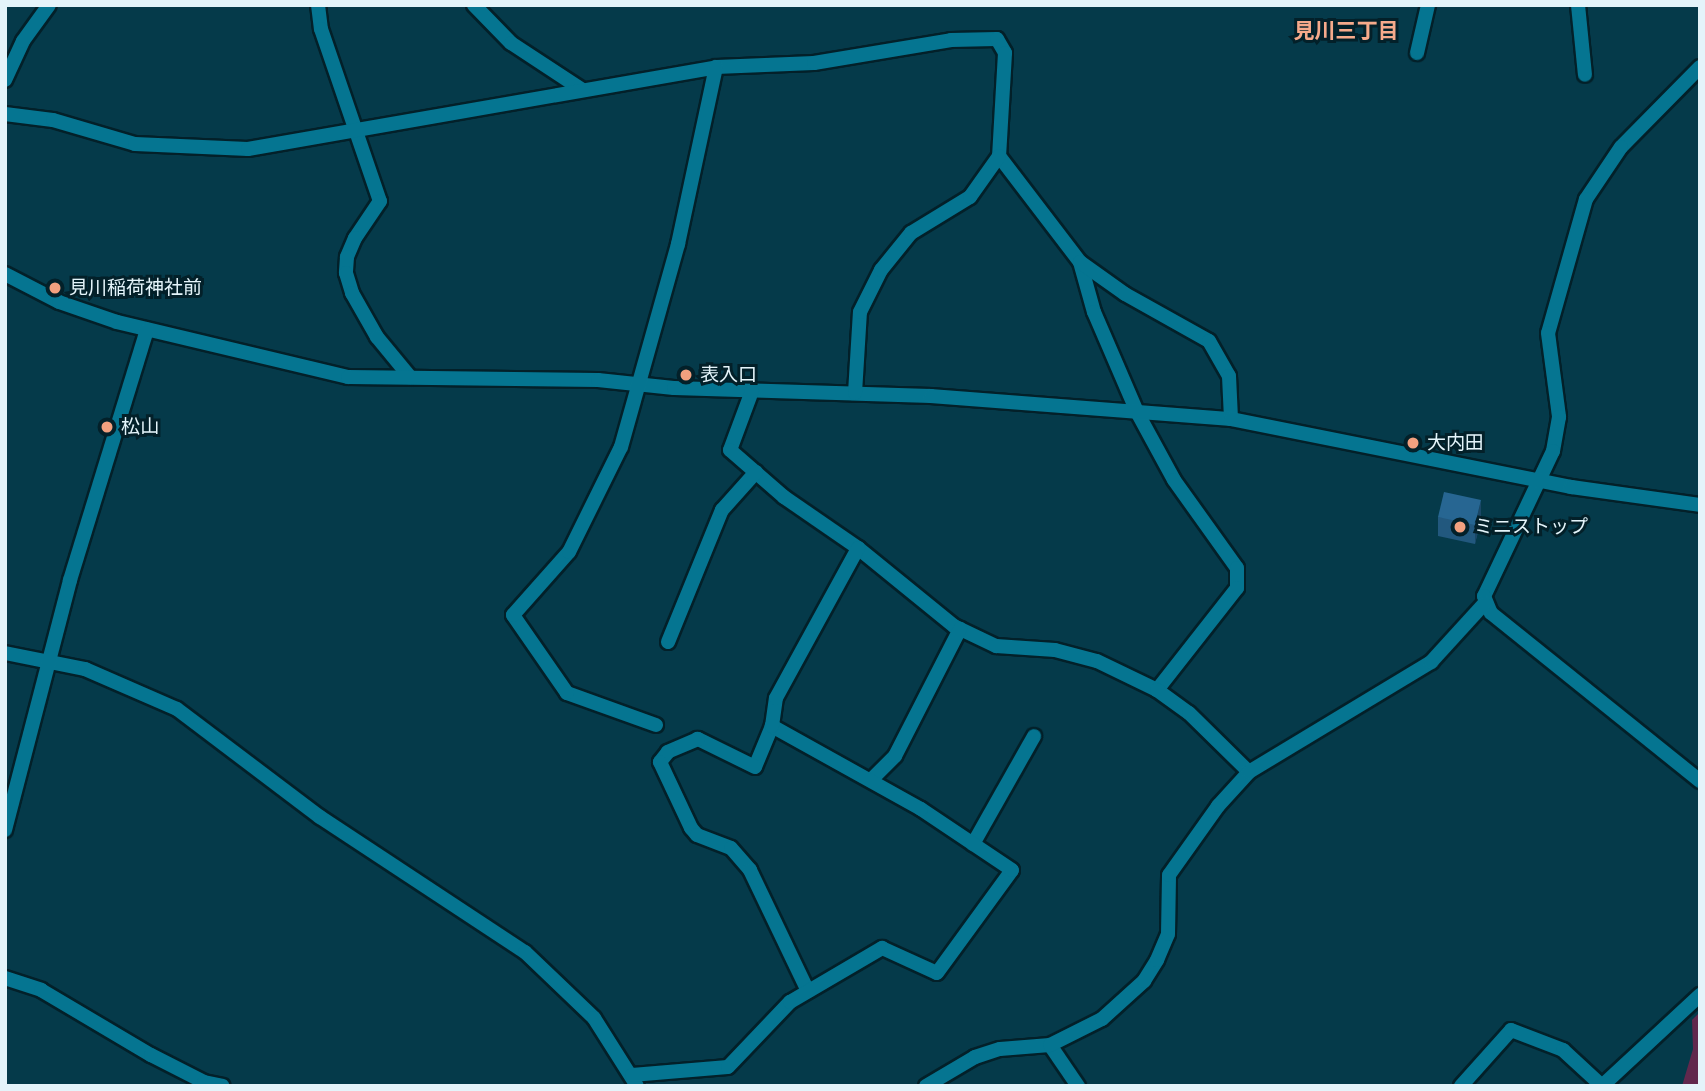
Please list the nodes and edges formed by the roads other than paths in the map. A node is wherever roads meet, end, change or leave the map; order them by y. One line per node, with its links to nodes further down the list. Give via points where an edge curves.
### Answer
1 (49, 5): 10 (street, via 23,41)
2 (318, 5): 13 (street, via 321,29)
3 (474, 5): 11 (street, via 511,43)
4 (1428, 5): 6 (street)
5 (1578, 5): 9 (street)
6 (1417, 53)
7 (716, 67): 11 (street); 14 (street, via 814,63 951,40 998,39 1005,53); 19 (street, via 678,244)
8 (1700, 67): 25 (street, via 1621,147 1586,199 1548,332 1559,417 1553,451)
9 (1585, 75)
10 (5, 80)
11 (581, 89): 13 (street)
12 (5, 114): 13 (street, via 53,120 135,144 206,149 293,143)
13 (359, 129): 18 (street, via 380,201 355,238 346,273 377,337)
14 (999, 156): 15 (street); 21 (street, via 970,197 911,233 881,270 860,312)
15 (1080, 262): 22 (street, via 1080,274); 23 (street, via 1125,294 1209,341 1229,376)
16 (5, 274): 17 (street, via 59,302)
17 (147, 330): 18 (street, via 330,374); 32 (street, via 70,580)
18 (410, 377): 19 (street, via 512,376)
19 (640, 385): 20 (street); 34 (street, via 621,447 581,530 548,578 513,615 567,693)
20 (752, 391): 21 (street); 24 (street, via 730,450)
21 (855, 393): 22 (street)
22 (1137, 412): 23 (street); 33 (street, via 1174,480 1237,568 1237,589)
23 (1231, 419): 25 (street)
24 (756, 472): 27 (street); 30 (street, via 722,510)
25 (1539, 481): 26 (street); 28 (street, via 1486,586)
26 (1700, 505)
27 (858, 548): 29 (street); 35 (street, via 776,698)
28 (1484, 604): 37 (street, via 1431,662); 39 (street)
29 (960, 629): 33 (street, via 996,646 1055,650 1097,661); 38 (street, via 895,756)
30 (668, 642)
31 (5, 653): 32 (street)
32 (52, 660): 40 (street); 46 (street, via 109,677 177,709 320,817 525,953 594,1018)
33 (1157, 690): 37 (street, via 1189,713)
34 (656, 725)
35 (772, 726): 38 (street); 43 (street, via 755,767 698,739 667,752 660,762 691,828 697,835 731,848 750,870)
36 (1034, 736): 41 (street)
37 (1249, 772): 45 (street, via 1168,875 1168,934 1144,981 1101,1019)
38 (871, 780): 41 (street)
39 (1700, 781)
40 (5, 830)
41 (973, 844): 43 (street, via 1012,870 937,973 882,948)
42 (5, 978): 47 (street, via 41,990 151,1055 204,1082)
43 (808, 991): 46 (street, via 790,1002 727,1067)
44 (1700, 995): 51 (street)
45 (1050, 1045): 48 (street, via 1000,1049 975,1057); 49 (street)
46 (634, 1080)
47 (223, 1086)
48 (926, 1086)
49 (1078, 1086)
50 (1461, 1086): 51 (street, via 1511,1030 1563,1050)
51 (1602, 1086)

